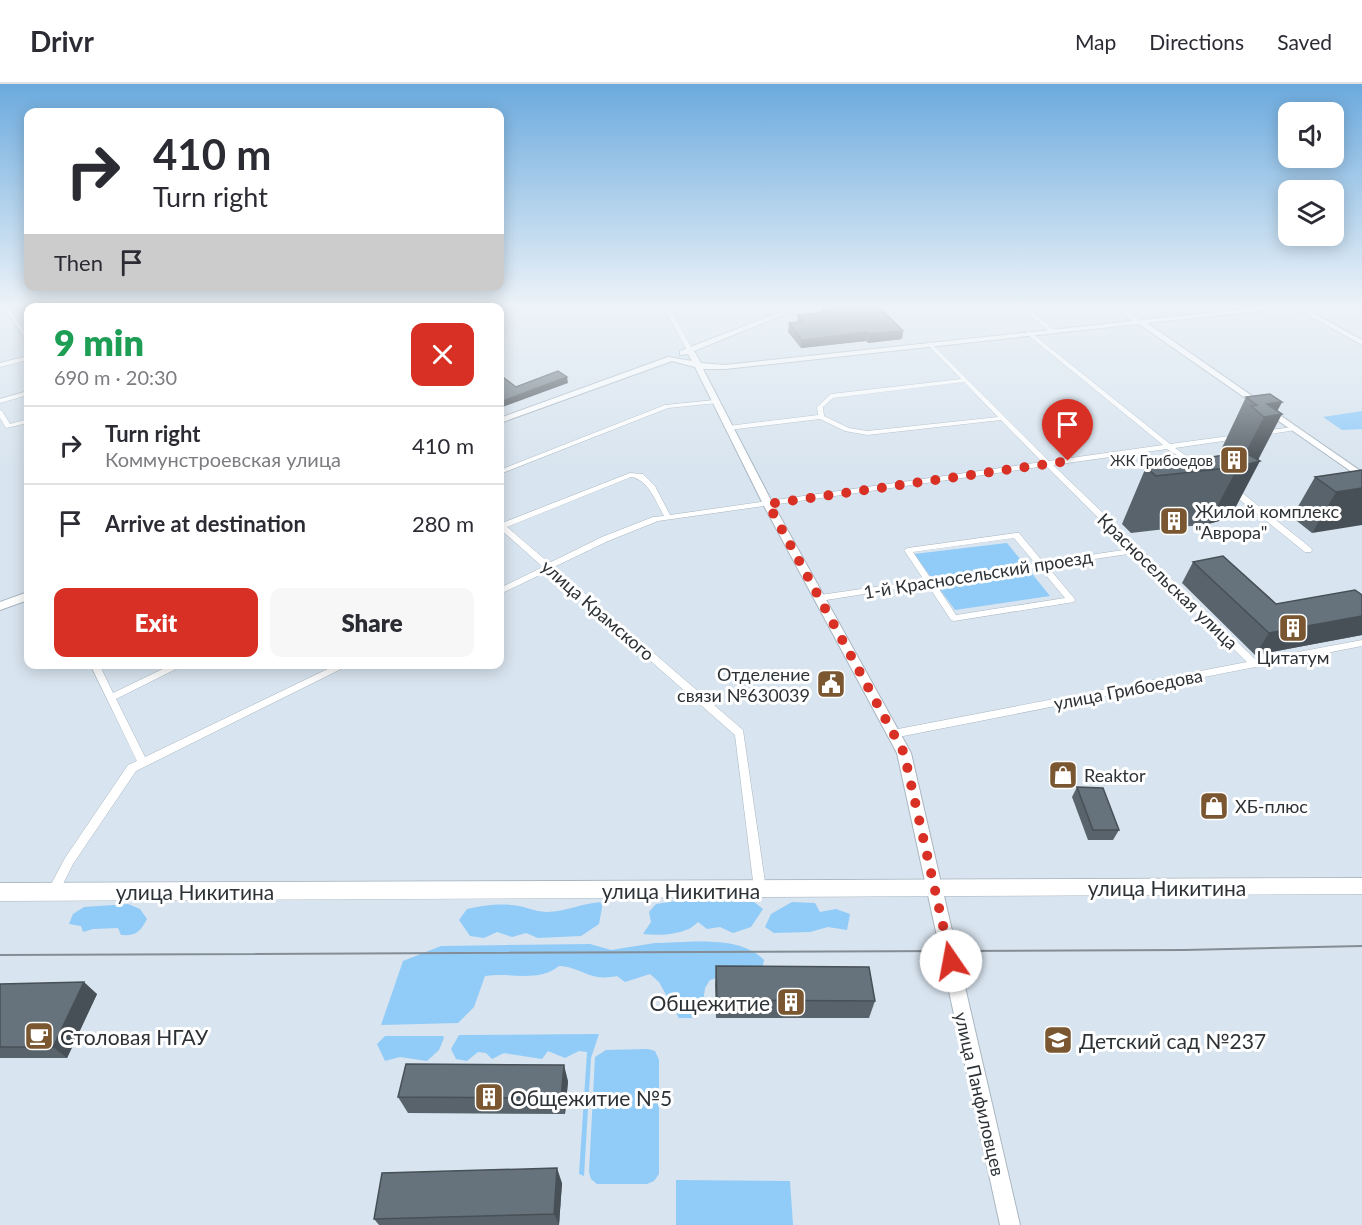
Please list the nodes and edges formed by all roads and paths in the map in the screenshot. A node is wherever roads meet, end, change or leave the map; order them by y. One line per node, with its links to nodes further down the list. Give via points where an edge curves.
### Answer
1 (15, 361): 10 (street)
2 (665, 361): 18 (street)
3 (683, 361): 9 (street)
4 (696, 361): 9 (street, улица Панфиловцев)
5 (776, 361): 9 (street, via 725,367)
6 (946, 361): 11 (street, Красносельская улица)
7 (1064, 361): 24 (street)
8 (1196, 361): 21 (street)
9 (697, 364): 14 (street, улица Панфиловцев)
10 (0, 365)
11 (964, 380): 16 (street, via 831,396 820,407); 17 (street, Красносельская улица)
12 (24, 394): 13 (street)
13 (0, 401)
14 (715, 402): 20 (street, улица Панфиловцев); 26 (street, via 668,406)
15 (0, 412): 19 (street, via 8,427)
16 (821, 417): 17 (street, via 847,430 867,434); 20 (street)
17 (1002, 418): 25 (street, Красносельская улица)
18 (504, 421)
19 (24, 422)
20 (728, 428): 30 (street, улица Панфиловцев)
21 (1294, 429): 22 (street); 28 (street)
22 (1254, 434)
23 (1243, 436): 24 (street)
24 (1169, 447): 25 (street); 27 (street)
25 (1048, 464): 30 (street); 34 (street, Красносельская улица)
26 (504, 470)
27 (1208, 472)
28 (1362, 476)
29 (1226, 485): 35 (street)
30 (768, 504): 31 (street); 41 (street, улица Панфиловцев)
31 (668, 517): 32 (street, via 652,489 640,476 630,475); 37 (street, via 605,539)
32 (504, 524)
33 (504, 529): 37 (street, улица Крамского)
34 (1137, 550): 36 (street, 1-й Красносельский проезд); 44 (street, Красносельская улица)
35 (1308, 550)
36 (1041, 565): 38 (street, 1-й Красносельский проезд); 38 (street, via 1016,535 908,550); 38 (street, via 1071,600 954,618)
37 (550, 567): 39 (street); 53 (street, улица Крамского, via 740,733)
38 (929, 582): 41 (street, 1-й Красносельский проезд)
39 (504, 589)
40 (24, 597): 42 (street)
41 (820, 598): 49 (street, улица Панфиловцев)
42 (0, 606)
43 (1362, 644): 44 (street, улица Грибоедова)
44 (1254, 664): 49 (street, улица Грибоедова)
45 (96, 669): 48 (street)
46 (172, 669): 48 (street)
47 (337, 669): 50 (street)
48 (111, 698): 50 (street)
49 (893, 734): 52 (street, улица Панфиловцев, via 904,753)
50 (143, 763): 55 (street, via 132,768)
51 (1362, 886): 52 (main road, улица Никитина)
52 (934, 888): 53 (main road, улица Никитина); 56 (street, улица Панфиловцев)
53 (760, 889): 55 (main road, улица Никитина)
54 (0, 892): 55 (main road, улица Никитина)
55 (52, 892)
56 (1010, 1225)

